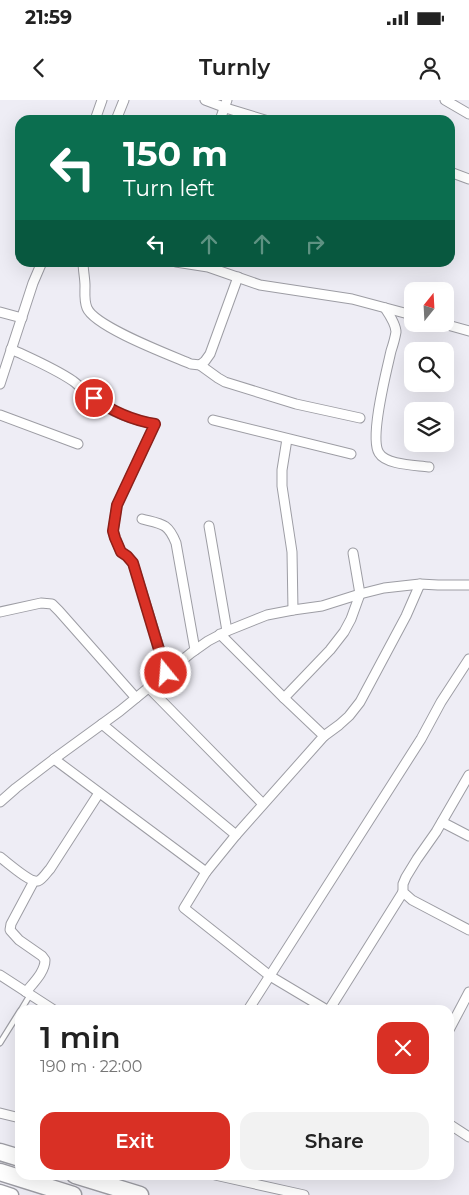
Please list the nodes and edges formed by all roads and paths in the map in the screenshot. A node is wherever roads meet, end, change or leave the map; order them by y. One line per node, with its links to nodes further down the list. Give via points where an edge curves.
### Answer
1 (102, 100): 7 (street)
2 (124, 100): 8 (street)
3 (205, 100): 5 (street)
4 (445, 100): 6 (street)
5 (226, 104): 9 (street)
6 (469, 114)
7 (97, 115)
8 (118, 115)
9 (253, 115)
10 (455, 174): 11 (street)
11 (469, 179)
12 (40, 267): 19 (street)
13 (83, 267): 23 (street, via 85,303 93,316 132,339)
14 (208, 267): 15 (street)
15 (238, 277): 16 (street, via 260,285 352,299); 23 (street, via 210,354)
16 (386, 308): 18 (street); 31 (street, via 396,330 381,400 376,444 386,459)
17 (0, 312): 19 (street)
18 (404, 313)
19 (22, 318): 22 (street)
20 (454, 326): 21 (street)
21 (469, 330)
22 (11, 348): 24 (street); 43 (street, via 70,380 108,408 132,419 155,424 117,505 113,531 121,552 133,563)
23 (200, 365): 26 (street, via 225,382 296,404)
24 (0, 384)
25 (0, 415): 29 (street)
26 (360, 418)
27 (213, 420): 28 (street)
28 (288, 439): 30 (street); 38 (street, via 282,486 292,552)
29 (78, 444)
30 (351, 454)
31 (429, 467)
32 (142, 519): 41 (street, via 165,526 172,534)
33 (209, 526): 40 (street)
34 (354, 553): 37 (street)
35 (420, 584): 36 (street); 37 (street); 48 (street, via 360,702 349,716)
36 (469, 586)
37 (360, 594): 38 (street, via 322,606); 46 (street, via 344,632)
38 (293, 610): 40 (street, via 268,615)
39 (0, 612): 45 (street, via 41,603 52,604)
40 (224, 632): 41 (street); 46 (street)
41 (195, 650): 43 (street)
42 (469, 660): 63 (street)
43 (166, 673): 44 (street)
44 (148, 688): 45 (street); 53 (street)
45 (136, 698): 47 (street)
46 (284, 698): 48 (street)
47 (102, 724): 49 (street); 55 (street)
48 (324, 736): 53 (street)
49 (54, 759): 51 (street); 52 (street)
50 (469, 775): 54 (street)
51 (99, 794): 58 (street); 59 (street, via 44,878)
52 (0, 802)
53 (264, 804): 55 (street)
54 (442, 822): 56 (street); 60 (street, via 406,877)
55 (236, 835): 58 (street)
56 (469, 836)
57 (0, 856): 59 (street)
58 (206, 872): 63 (street, via 184,908)
59 (34, 881): 65 (street, via 10,924 10,930 19,940 45,960 45,966)
60 (403, 892): 61 (street); 70 (street)
61 (469, 930)
62 (0, 975): 65 (street)
63 (270, 976): 68 (street); 69 (street)
64 (469, 992): 72 (street)
65 (28, 994): 66 (lane); 67 (street)
66 (23, 1005)
67 (46, 1005)
68 (251, 1005)
69 (319, 1005)
70 (331, 1005)
71 (15, 1019): 73 (lane)
72 (454, 1020)
73 (0, 1043)
74 (0, 1113): 75 (street)
75 (15, 1117)
76 (454, 1127): 77 (street)
77 (469, 1137)
78 (0, 1152): 79 (highway)
79 (15, 1156)
80 (0, 1172): 81 (highway)
81 (15, 1177)
82 (25, 1180): 87 (highway)
83 (91, 1180): 88 (highway)
84 (237, 1180): 89 (street)
85 (0, 1192): 86 (street)
86 (12, 1195)
87 (73, 1195)
88 (140, 1195)
89 (304, 1195)

